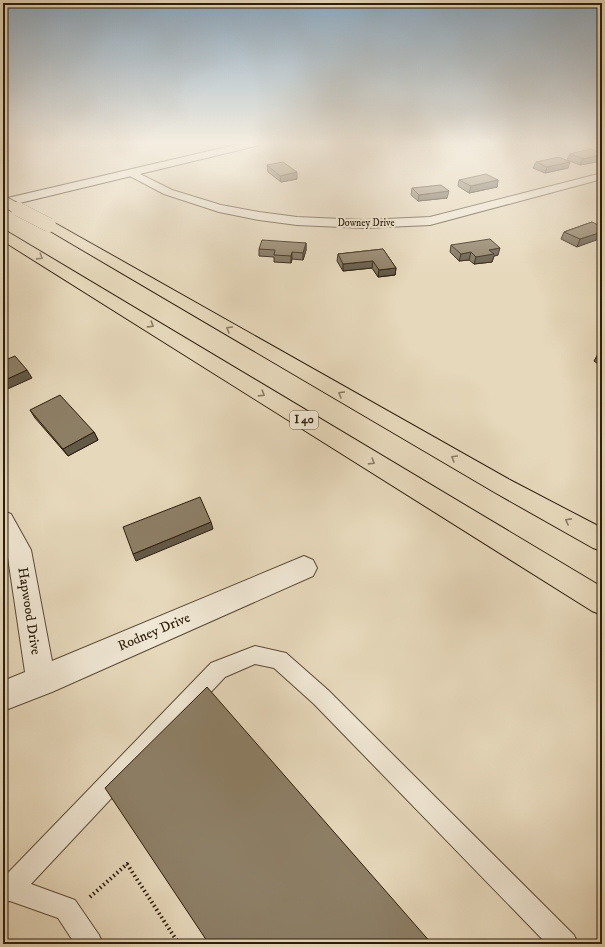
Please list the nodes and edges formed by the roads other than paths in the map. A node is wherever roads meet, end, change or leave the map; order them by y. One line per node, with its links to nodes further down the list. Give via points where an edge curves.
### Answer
1 (73, 186): 4 (street)
2 (157, 186): 3 (street, Downey Drive, via 219,208 259,216 297,221 364,224 430,221)
3 (563, 186)
4 (3, 202): 7 (highway, one-way to 4, bridge, via 502,486 49,225)
5 (5, 236): 9 (highway, I 40, one-way to 9)
6 (3, 521): 10 (street, Hapwood Drive, via 19,550)
7 (602, 540)
8 (304, 568): 10 (street, Rodney Drive)
9 (602, 602)
10 (41, 681): 11 (street, Rodney Drive)
11 (3, 696)
12 (7, 890): 13 (lane, via 66,909); 14 (lane, via 218,670 255,655 279,660 321,698)
13 (90, 944)
14 (565, 944)

